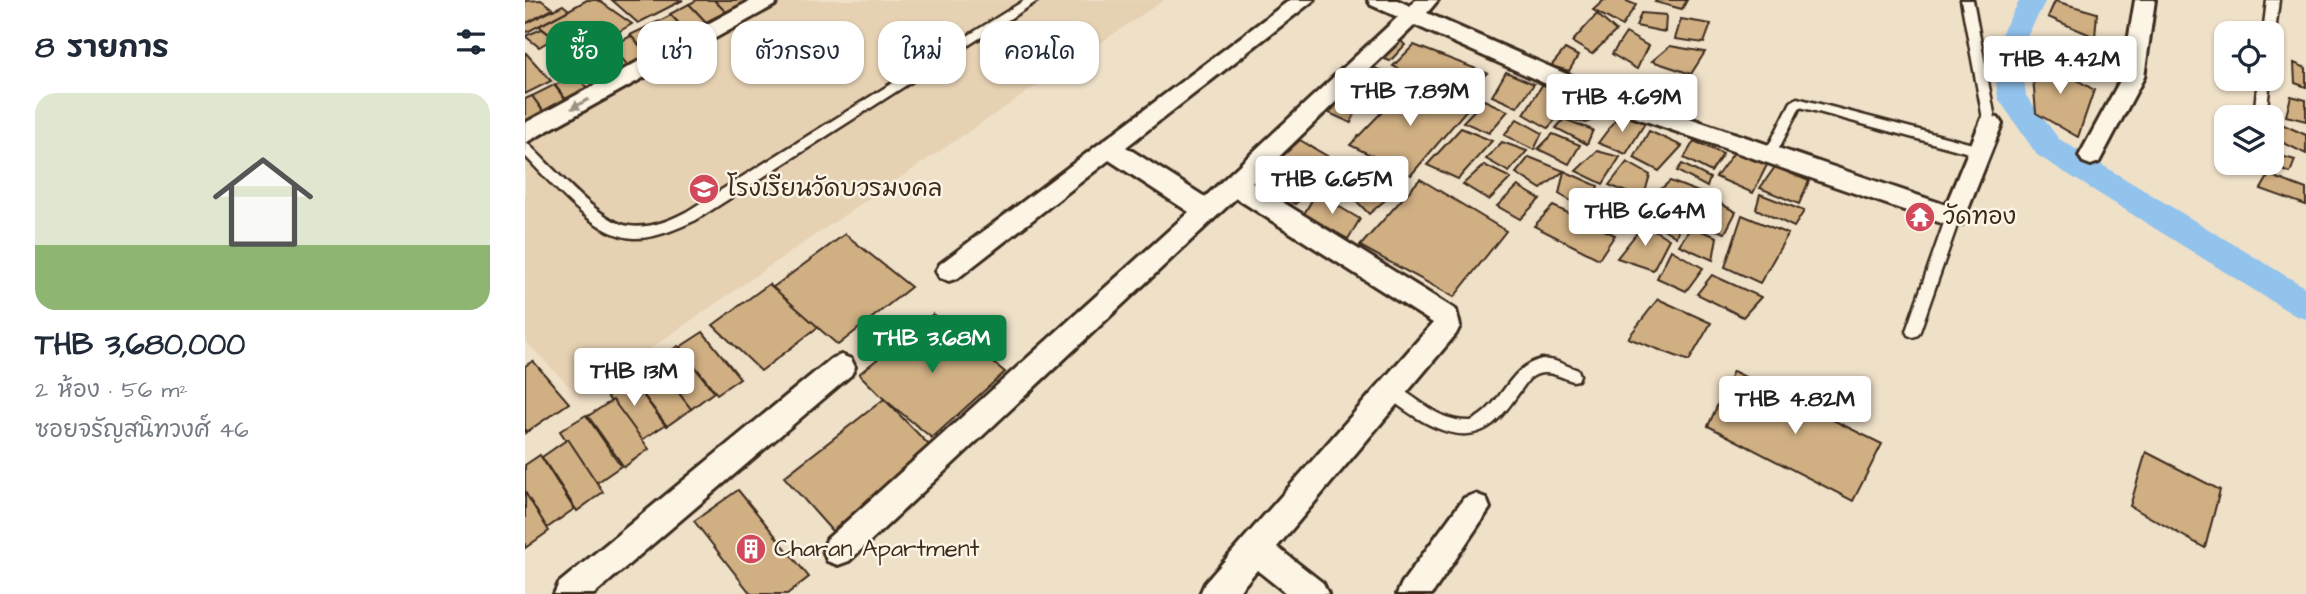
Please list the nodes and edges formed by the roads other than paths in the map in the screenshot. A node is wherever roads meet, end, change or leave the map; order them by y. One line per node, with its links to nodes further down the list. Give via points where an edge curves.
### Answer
1 (768, 0): 11 (street, one-way to 11)
2 (1033, 0): 13 (lane, via 669,228 622,231 596,215)
3 (1304, 0): 12 (street)
4 (1378, 0): 8 (street)
5 (1967, 0): 10 (lane)
6 (2145, 0): 16 (street, via 2133,77)
7 (2273, 0): 9 (lane)
8 (1421, 9): 15 (street, via 1581,90); 17 (street)
9 (2270, 21)
10 (1990, 124): 14 (street)
11 (525, 134)
12 (1108, 147): 18 (street); 20 (street)
13 (525, 148)
14 (1980, 151): 15 (lane, via 1797,102); 19 (street)
15 (1770, 155): 19 (street)
16 (2091, 156)
17 (1234, 185): 18 (street); 24 (street, via 1445,314 1447,326)
18 (1207, 211): 27 (street)
19 (1954, 217): 21 (lane)
20 (949, 271)
21 (1913, 331)
22 (841, 367): 28 (street)
23 (1573, 375): 24 (lane, via 1539,363 1532,366 1500,409 1481,425 1469,428 1427,416)
24 (1390, 391): 26 (street)
25 (1475, 508): 31 (street)
26 (1255, 549): 29 (street); 30 (street)
27 (838, 550)
28 (570, 594)
29 (1216, 594)
30 (1312, 594)
31 (1413, 594)

